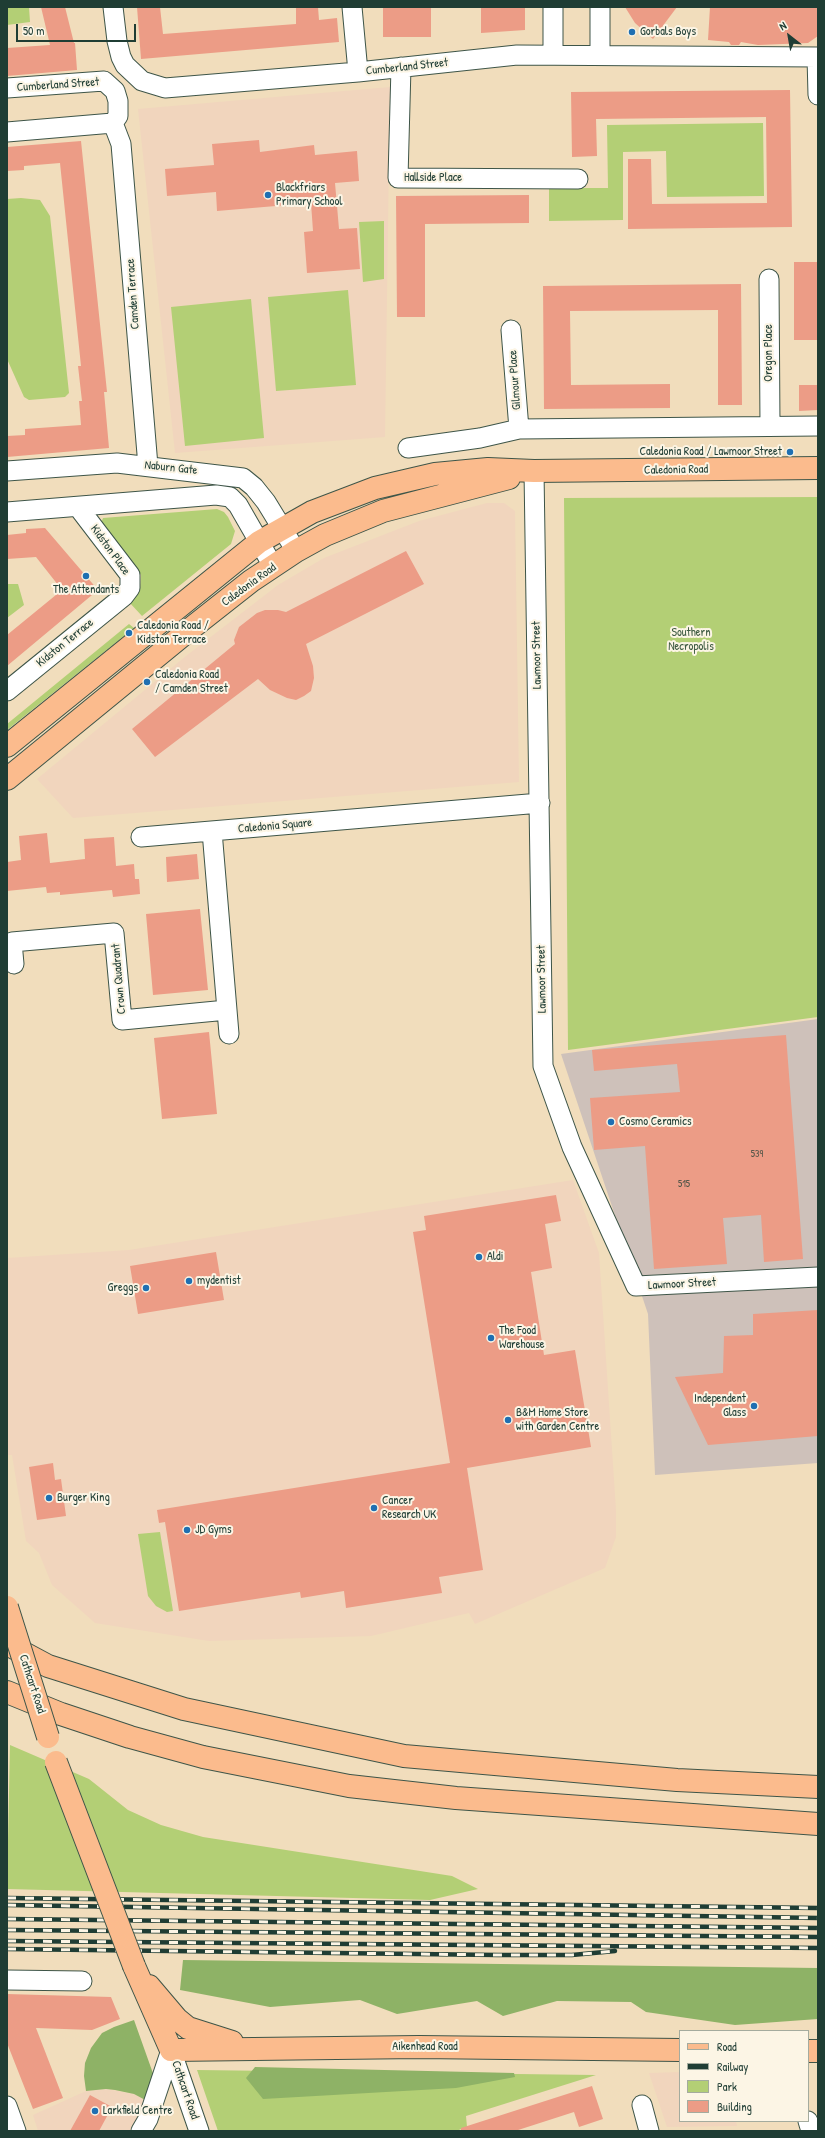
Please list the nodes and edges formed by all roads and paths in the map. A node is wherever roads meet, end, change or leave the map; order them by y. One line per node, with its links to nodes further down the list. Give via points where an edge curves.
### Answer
1 (113, 7): 10 (street, via 121,57)
2 (352, 7): 9 (street)
3 (553, 7): 5 (street)
4 (600, 7): 6 (street)
5 (553, 55): 6 (street, Cumberland Street); 8 (street, Cumberland Street, via 517,55)
6 (600, 55): 7 (street, Cumberland Street)
7 (818, 57): 13 (street)
8 (401, 67): 9 (street, Cumberland Street); 16 (street, Hallside Place, via 398,178)
9 (358, 72): 10 (street, Cumberland Street, via 164,88 142,81)
10 (132, 73): 11 (street, Cumberland Street)
11 (109, 86): 12 (street, Cumberland Street, via 104,81 92,81); 14 (street, via 118,101 118,116)
12 (7, 88)
13 (818, 95)
14 (113, 123): 15 (street); 23 (street, Camden Terrace, via 121,144)
15 (7, 132)
16 (578, 179)
17 (769, 279): 19 (street, Oregon Place)
18 (511, 330): 21 (street, Gilmour Place)
19 (770, 426): 20 (street); 21 (street)
20 (818, 426)
21 (519, 429): 22 (street, via 480,438)
22 (408, 448)
23 (148, 466): 25 (street, Naburn Gate, via 117,463); 29 (street, Naburn Gate, via 243,478 254,487)
24 (818, 468): 26 (main road, Caledonia Road)
25 (7, 471)
26 (534, 471): 29 (main road, Caledonia Road, via 488,468 435,474 375,488 312,512); 31 (main road, Caledonia Road, via 384,511 325,535); 37 (street, Lawmoor Street)
27 (78, 507): 28 (street); 30 (street, via 216,495 230,497 238,505); 33 (street, Kidston Place, via 130,576 130,588)
28 (7, 512)
29 (282, 528): 30 (main road, Caledonia Road); 31 (street, Naburn Gate)
30 (259, 542): 32 (street); 35 (main road, Caledonia Road)
31 (296, 551): 32 (main road, Caledonia Road)
32 (273, 566): 36 (main road, Caledonia Road, via 194,626)
33 (124, 596): 34 (street, Kidston Terrace)
34 (7, 691)
35 (7, 746)
36 (7, 779)
37 (540, 803): 38 (street, Caledonia Square); 43 (street, Lawmoor Street, via 543,1066 572,1147 636,1286)
38 (212, 831): 39 (street, Caledonia Square); 41 (street)
39 (141, 837)
40 (14, 964): 41 (street, Crown Quadrant, via 12,942 114,933 122,1020)
41 (227, 1010): 42 (street)
42 (230, 1034)
43 (818, 1278)
44 (7, 1607): 49 (main road, Cathcart Road, bridge, via 56,1762)
45 (7, 1644): 47 (main road, via 48,1666 184,1709 404,1756 677,1780)
46 (7, 1692): 48 (main road, via 61,1714 144,1741 203,1757 349,1786 456,1798)
47 (818, 1787)
48 (818, 1824)
49 (134, 1966): 52 (main road, via 162,2002 188,2028); 53 (main road)
50 (7, 1980): 51 (street)
51 (82, 1981)
52 (258, 2049): 53 (main road, Aikenhead Road); 54 (main road, Aikenhead Road, via 426,2047)
53 (171, 2050): 58 (street, via 148,2119); 59 (street, Cathcart Road)
54 (679, 2050)
55 (642, 2105): 60 (street)
56 (7, 2106): 57 (street)
57 (16, 2131)
58 (141, 2131)
59 (199, 2131)
60 (648, 2131)

